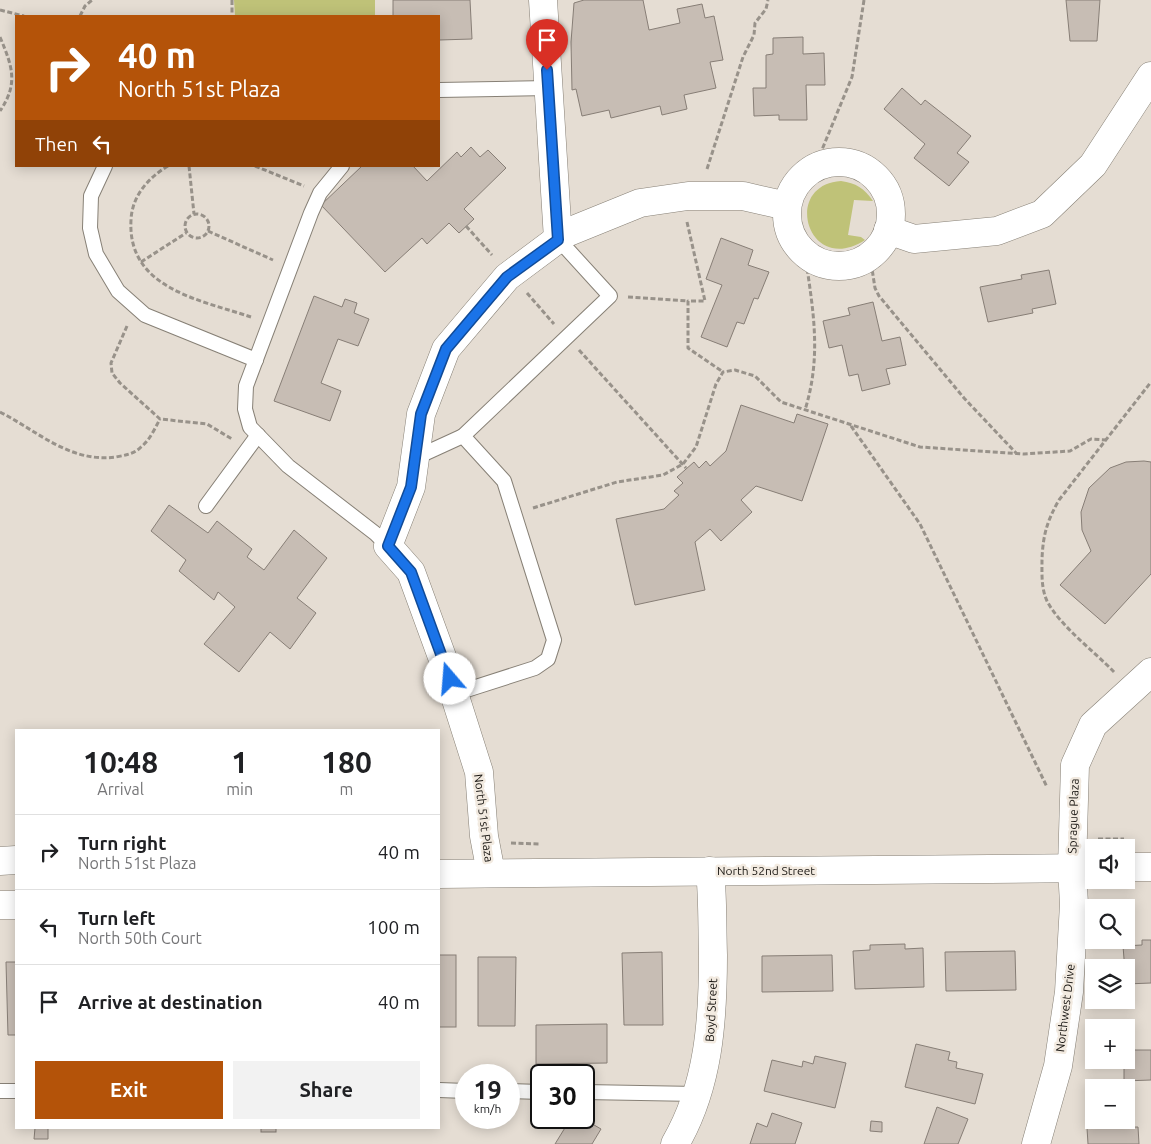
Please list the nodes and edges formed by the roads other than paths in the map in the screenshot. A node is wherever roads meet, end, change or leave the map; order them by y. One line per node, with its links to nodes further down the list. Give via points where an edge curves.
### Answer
1 (543, 0): 3 (street)
2 (1151, 76): 8 (street, via 1093,166 1042,214 996,231 914,239)
3 (548, 88): 4 (lane); 9 (street)
4 (440, 90)
5 (104, 167): 10 (lane, via 90,196 90,228 96,254 118,291 145,316)
6 (341, 167): 10 (lane, via 320,193)
7 (788, 206): 8 (street, via 787,222 792,238 805,254 830,266 862,262 886,239); 8 (street, via 794,188 814,169 838,162 856,164 884,187 890,204); 9 (street, via 743,196 690,196 640,203 566,233)
8 (888, 230)
9 (558, 240): 12 (lane, via 610,296); 13 (street, via 507,277 446,349 421,414)
10 (256, 360): 11 (lane, via 246,386 245,409 250,427)
11 (258, 434): 14 (lane); 15 (lane, via 288,466)
12 (463, 436): 13 (lane); 17 (lane, via 504,481 554,640 548,659 535,668)
13 (415, 458): 15 (street, via 411,487)
14 (206, 506)
15 (388, 546): 17 (street, North 51st Plaza, via 411,572)
16 (1142, 681): 22 (street, Sprague Plaza, via 1093,725 1075,766)
17 (454, 694): 24 (street, North 51st Plaza, via 478,772)
18 (0, 860): 19 (street)
19 (15, 860)
20 (1135, 867): 21 (street)
21 (1151, 867)
22 (1083, 868): 23 (street, North 52nd Street); 35 (street, Northwest Drive, via 1074,904 1069,992 1058,1066)
23 (710, 870): 24 (street, North 52nd Street); 33 (street, Boyd Street, via 713,1013 708,1052)
24 (491, 873): 25 (street, North 52nd Street)
25 (440, 874)
26 (0, 905): 27 (street)
27 (15, 905)
28 (440, 1090): 31 (lane)
29 (0, 1091): 30 (lane)
30 (15, 1091)
31 (455, 1091)
32 (595, 1092): 33 (lane)
33 (697, 1094): 34 (street, Boyd Street)
34 (675, 1144)
35 (1036, 1144)

